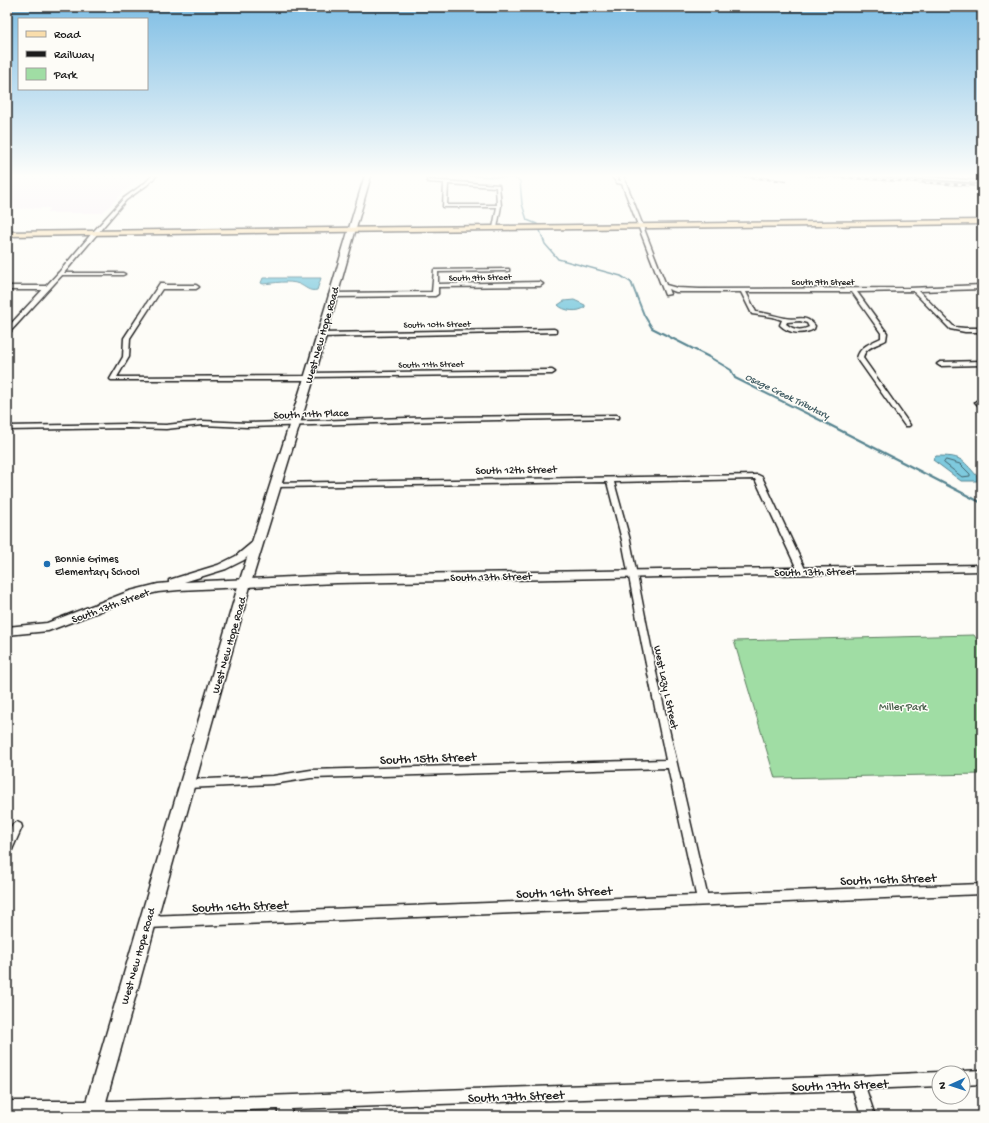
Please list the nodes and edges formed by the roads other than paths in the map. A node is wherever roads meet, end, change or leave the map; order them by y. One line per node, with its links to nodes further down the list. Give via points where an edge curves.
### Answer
1 (100, 227): 6 (street)
2 (538, 227): 4 (main road)
3 (641, 227): 13 (street)
4 (495, 228): 5 (main road)
5 (352, 230): 6 (main road); 22 (main road, West New Hope Road)
6 (95, 233): 7 (main road); 9 (street)
7 (7, 234)
8 (507, 270): 12 (street, via 436,271)
9 (60, 274): 10 (street); 17 (street)
10 (123, 274)
11 (540, 284): 12 (street, South 9th Street)
12 (436, 286): 22 (street, South 9th Street, via 435,294)
13 (665, 286): 20 (street, South 9th Street, via 676,290); 21 (street)
14 (196, 287): 31 (street, South 11th Street, via 161,286 127,338 126,357 112,379)
15 (982, 287): 18 (street, South 9th Street)
16 (7, 288): 17 (street)
17 (47, 288): 26 (street)
18 (914, 289): 19 (street, South 9th Street); 24 (street, via 949,325 956,329)
19 (853, 290): 20 (street, South 9th Street); 34 (street, via 884,333 884,339 865,348 860,358)
20 (743, 291): 23 (street, via 754,313)
21 (667, 294)
22 (332, 295): 27 (main road, West New Hope Road)
23 (786, 320): 23 (street, via 783,325 791,330 804,332 812,328 805,320)
24 (982, 330)
25 (554, 331): 27 (street, South 10th Street)
26 (7, 332)
27 (321, 334): 31 (main road, West New Hope Road)
28 (982, 363): 29 (street)
29 (940, 364)
30 (552, 372): 31 (street, South 11th Street)
31 (309, 376): 33 (main road, West New Hope Road)
32 (617, 417): 33 (street, South 11th Place)
33 (294, 423): 35 (street, South 11th Place); 37 (main road, West New Hope Road)
34 (907, 425)
35 (7, 428)
36 (610, 479): 37 (street, South 12th Street); 40 (street, South 12th Street, via 758,477); 41 (street, West Lazy L Street)
37 (275, 485): 38 (main road, West New Hope Road)
38 (257, 543): 42 (main road, West New Hope Road); 43 (street, via 240,558 222,567)
39 (982, 568): 40 (street, South 13th Street)
40 (802, 571): 41 (street, South 13th Street)
41 (632, 574): 42 (street, South 13th Street); 45 (street, West Lazy L Street)
42 (246, 583): 43 (street, South 13th Street); 46 (main road, West New Hope Road)
43 (158, 588): 44 (street, South 13th Street, via 134,594 48,627)
44 (7, 630)
45 (671, 764): 46 (street, South 15th Street, via 311,774 273,780); 50 (street, West Lazy L Street)
46 (187, 784): 51 (main road, West New Hope Road)
47 (17, 827): 48 (street)
48 (7, 848)
49 (982, 889): 50 (street, South 16th Street)
50 (703, 900): 51 (street, South 16th Street)
51 (147, 922): 58 (main road, West New Hope Road)
52 (982, 1077): 53 (street)
53 (971, 1078)
54 (931, 1079): 55 (street, South 17th Street)
55 (857, 1083): 57 (street, South 17th Street); 59 (street)
56 (7, 1108): 58 (street, South 17th Street)
57 (285, 1109): 58 (street, South 17th Street)
58 (93, 1112)
59 (868, 1116)

